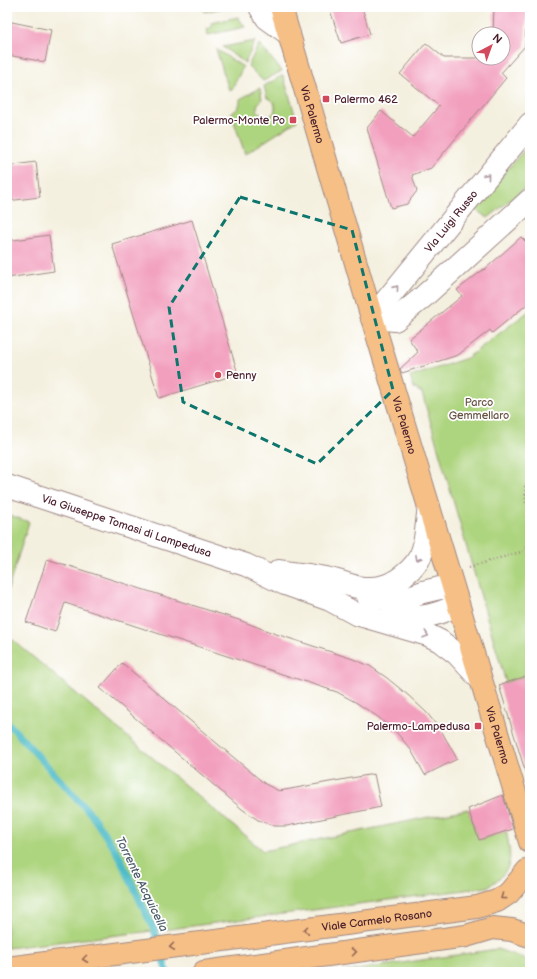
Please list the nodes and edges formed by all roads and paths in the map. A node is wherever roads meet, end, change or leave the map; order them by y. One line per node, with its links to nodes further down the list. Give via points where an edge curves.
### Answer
1 (260, 7): 3 (street, via 267,18)
2 (281, 7): 3 (main road, Via Palermo)
3 (289, 34): 6 (main road, Via Palermo)
4 (530, 124): 6 (street, Via Luigi Russo, one-way to 4)
5 (530, 200): 6 (street, via 395,320)
6 (372, 318): 9 (main road, Via Palermo)
7 (530, 480): 10 (path, via 526,485 526,503)
8 (7, 486): 12 (street, Via Giuseppe Tomasi di Lampedusa)
9 (429, 507): 13 (street, one-way to 13, via 423,549 418,560 411,570 390,585 357,587 330,579); 14 (main road, Via Palermo)
10 (530, 511)
11 (530, 541): 14 (path, via 524,551 472,566)
12 (246, 565): 13 (street); 15 (street, via 285,584)
13 (289, 573): 14 (street, via 376,599 406,598)
14 (453, 587): 15 (street, via 446,611 416,617 391,615); 16 (main road, Via Palermo)
15 (330, 600): 16 (street, one-way to 16, via 356,614 428,635 440,641 457,654)
16 (480, 679): 17 (main road, Via Palermo)
17 (530, 842)
18 (530, 871): 22 (main road, Viale Carmelo Rosano, one-way to 22, via 527,871 509,892 497,901 477,907)
19 (466, 936): 20 (main road, via 493,928 512,930); 21 (main road, via 514,941); 23 (main road, one-way to 19)
20 (530, 936)
21 (530, 947)
22 (7, 968)
23 (211, 971)

